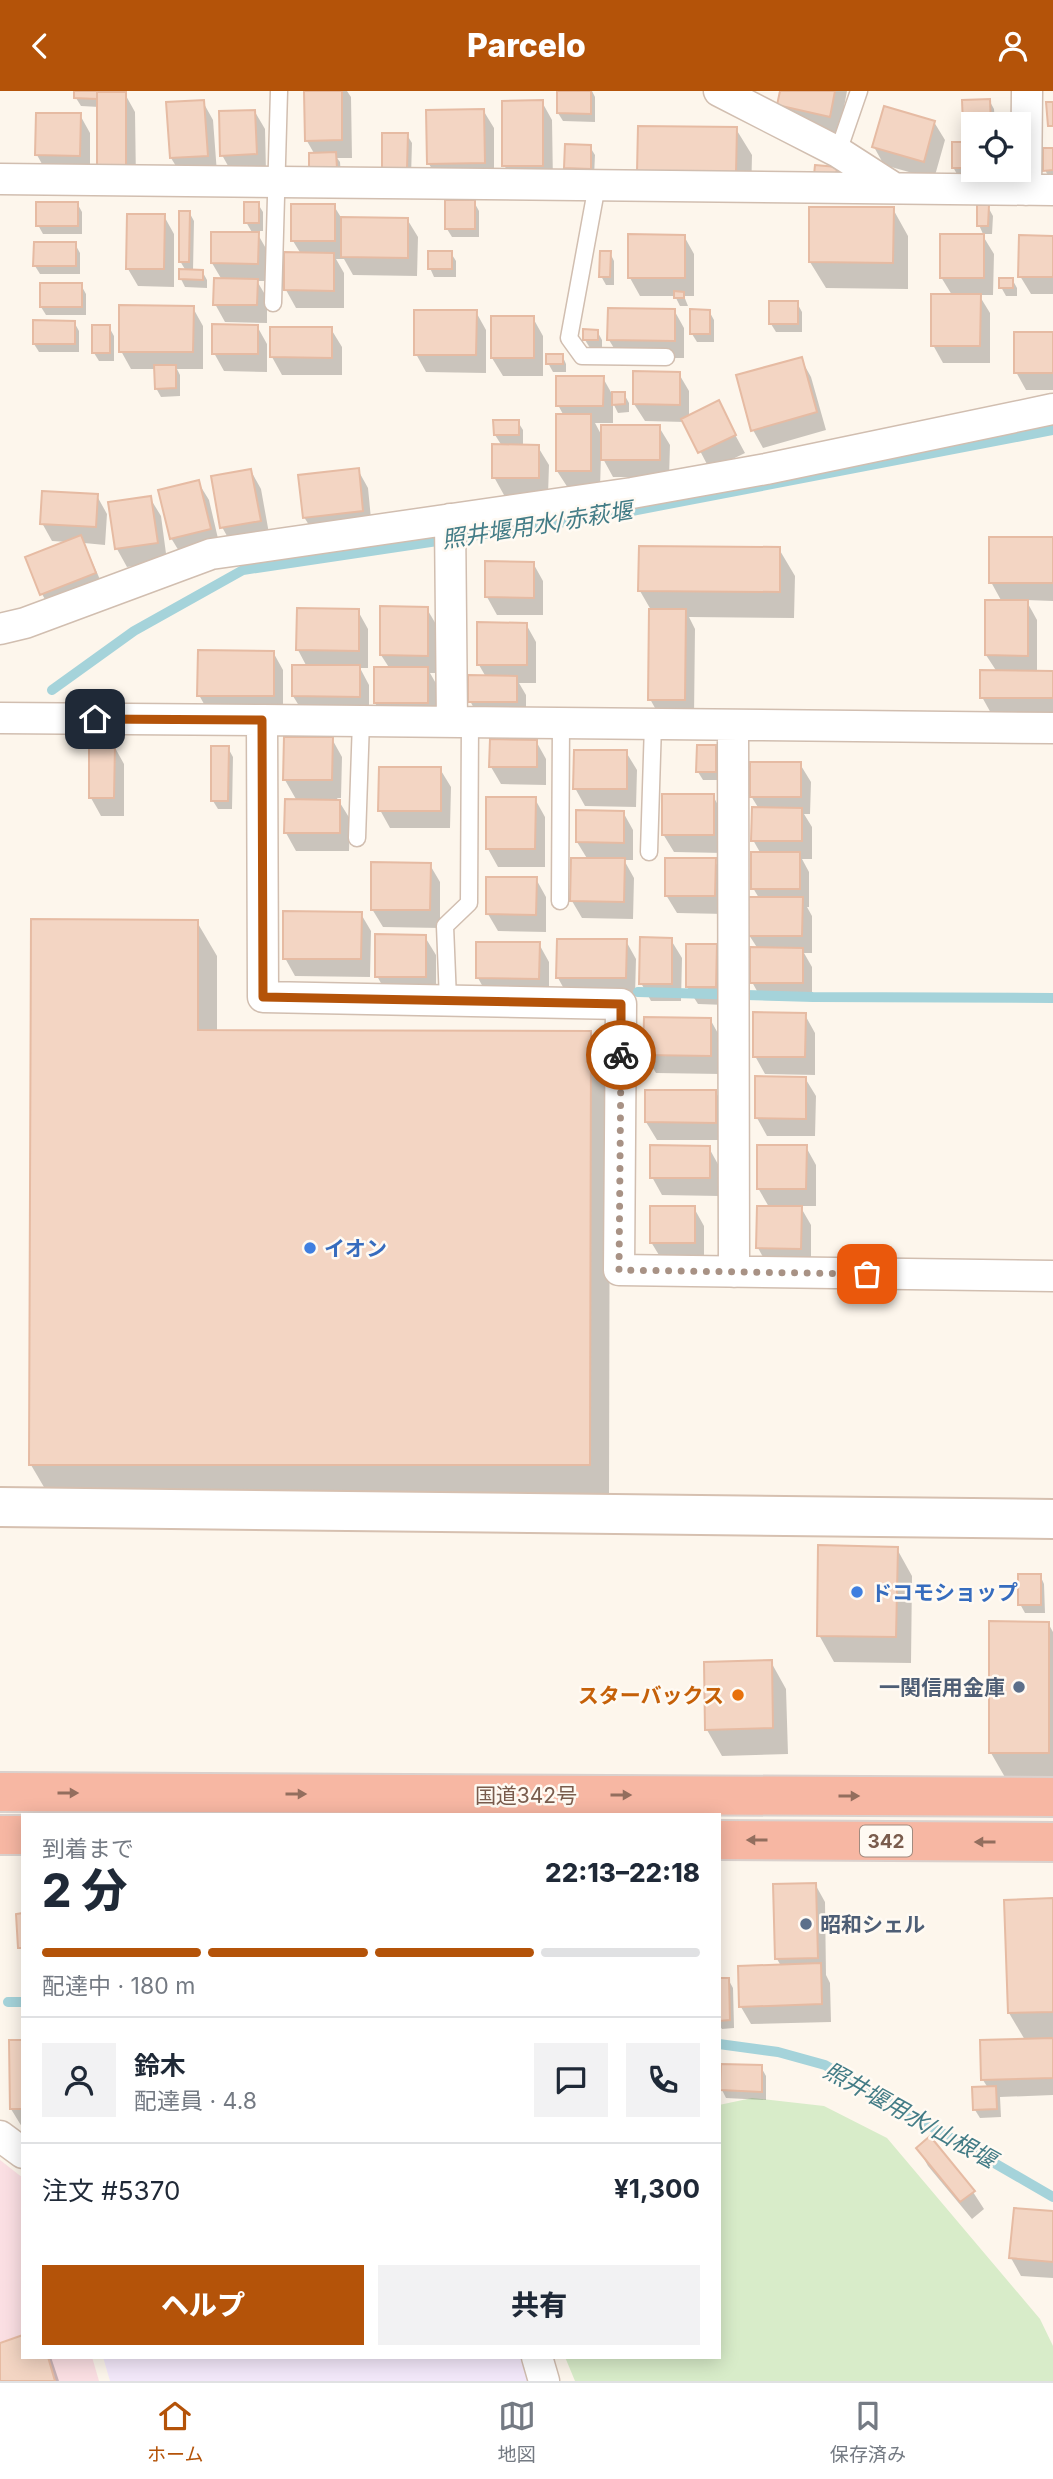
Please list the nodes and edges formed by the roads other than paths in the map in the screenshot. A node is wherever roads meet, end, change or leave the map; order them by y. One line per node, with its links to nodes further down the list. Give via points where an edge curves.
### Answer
1 (279, 91): 7 (lane)
2 (719, 91): 5 (street)
3 (859, 91): 5 (lane)
4 (1027, 91): 10 (street)
5 (838, 152): 9 (street)
6 (0, 179): 7 (street)
7 (276, 182): 8 (street); 11 (lane)
8 (597, 185): 9 (street); 12 (lane, via 569,338 582,356)
9 (894, 188): 10 (street)
10 (1040, 190)
11 (273, 303)
12 (666, 357)
13 (1053, 409): 14 (street, via 766,469)
14 (450, 519): 15 (street, via 211,554); 19 (street)
15 (0, 629)
16 (0, 718): 17 (street)
17 (262, 720): 18 (street); 27 (street, via 263,997)
18 (361, 721): 19 (street); 24 (lane)
19 (461, 722): 20 (street); 27 (lane, via 470,903 445,926)
20 (561, 723): 21 (street); 26 (lane)
21 (653, 724): 22 (street); 25 (lane)
22 (733, 725): 23 (street); 28 (street)
23 (1053, 728)
24 (357, 838)
25 (649, 852)
26 (560, 901)
27 (448, 1000): 28 (street, via 621,1004 619,1270)
28 (734, 1272): 29 (street)
29 (1053, 1276)
30 (0, 1507): 31 (street)
31 (1053, 1520)
32 (0, 1792): 33 (highway, 国道342号 / 342, one-way to 33)
33 (1053, 1797)
34 (0, 1835): 35 (highway)
35 (21, 1835)
36 (721, 1840): 37 (highway, 342, one-way to 36)
37 (1053, 1842)
38 (0, 2136): 39 (street)
39 (21, 2152)
40 (538, 2359): 41 (street)
41 (544, 2381)

